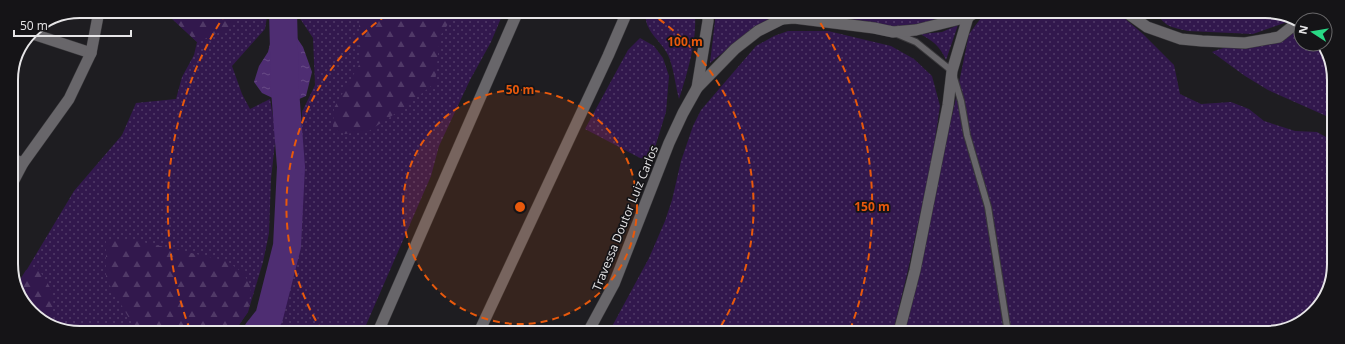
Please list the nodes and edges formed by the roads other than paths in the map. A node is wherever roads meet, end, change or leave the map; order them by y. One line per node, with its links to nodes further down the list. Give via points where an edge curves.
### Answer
1 (98, 18): 12 (street)
2 (515, 18): 18 (street)
3 (625, 18): 19 (street)
4 (708, 18): 14 (street)
5 (958, 18): 10 (street, via 916,30)
6 (971, 18): 13 (street)
7 (1134, 18): 9 (street, via 1147,27 1181,39 1202,41 1245,43 1279,37)
8 (782, 19): 10 (street, via 794,18); 14 (street, via 758,31 735,49)
9 (1293, 26)
10 (893, 32): 13 (lane, via 916,42)
11 (37, 35): 12 (street)
12 (91, 53): 16 (street, via 69,98)
13 (952, 71): 21 (street, via 948,106 915,270); 22 (lane, via 988,207)
14 (697, 88): 20 (street, Travessa Doutor Luiz Carlos, via 669,143 614,284)
15 (18, 161): 16 (street)
16 (23, 163): 17 (street)
17 (18, 173)
18 (381, 326)
19 (482, 326)
20 (591, 326)
21 (901, 326)
22 (1007, 326)

